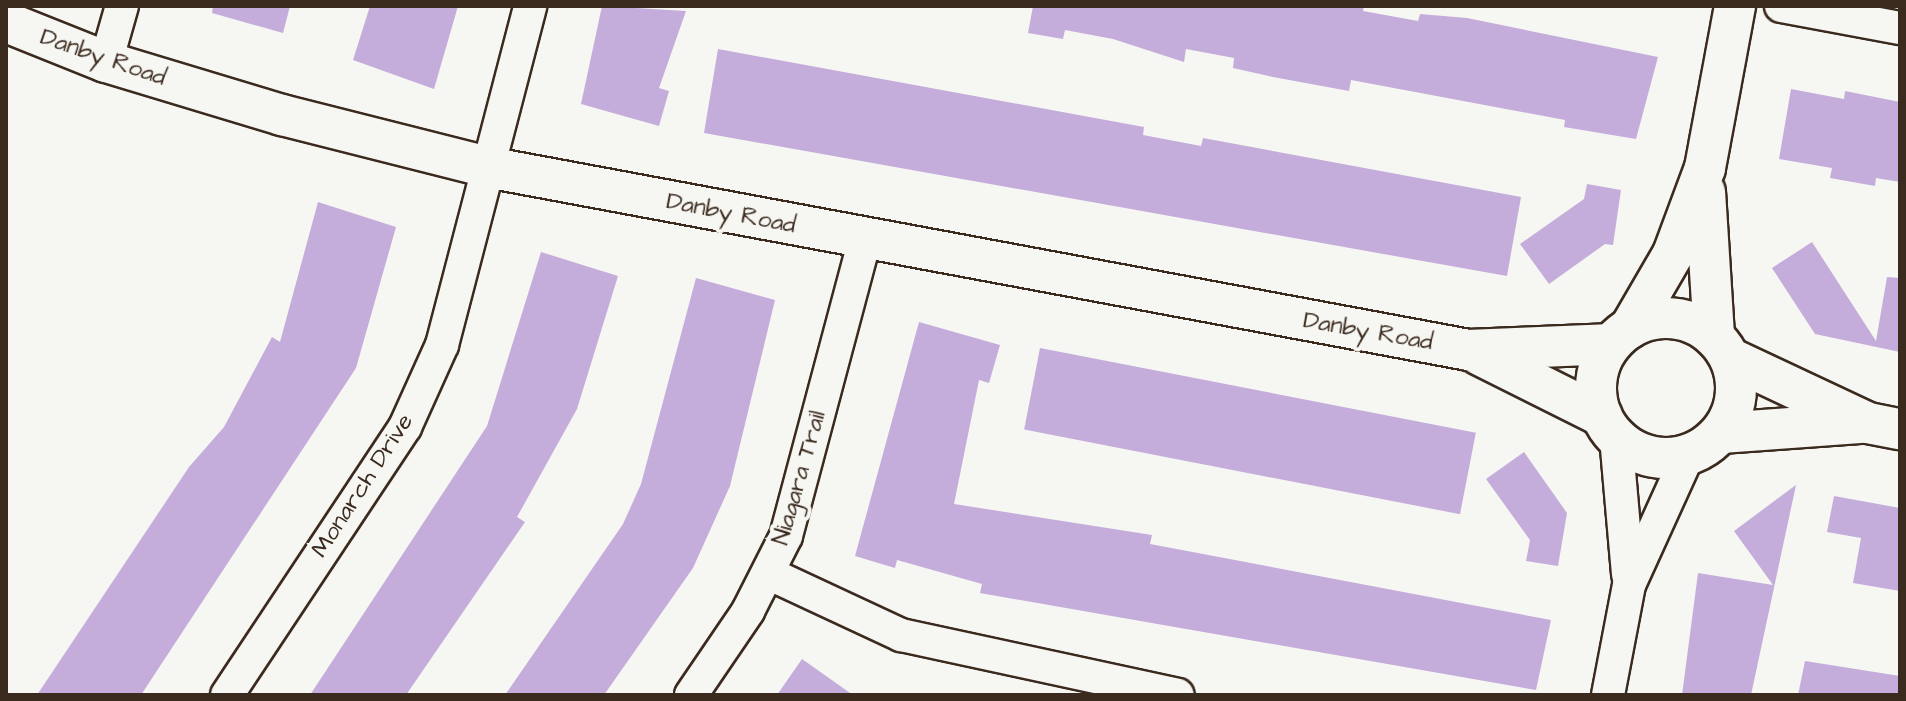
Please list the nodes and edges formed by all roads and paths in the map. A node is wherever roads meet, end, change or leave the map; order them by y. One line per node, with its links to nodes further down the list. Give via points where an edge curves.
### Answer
1 (122, 6): 7 (street)
2 (530, 6): 8 (street, Monarch Drive)
3 (1735, 6): 9 (street)
4 (1781, 6): 6 (street)
5 (6, 22): 7 (street, Danby Road)
6 (1900, 28)
7 (106, 62): 8 (street, Danby Road)
8 (487, 167): 10 (street, Danby Road); 20 (street, Monarch Drive, via 442,345 405,427)
9 (1705, 168): 11 (street, via 1673,254); 12 (street, via 1705,260)
10 (865, 240): 13 (street, Danby Road); 18 (street, Niagara Trail, via 786,536)
11 (1621, 336): 12 (street, via 1679,319); 13 (street, Danby Road); 15 (street, via 1596,379)
12 (1722, 347): 14 (street); 16 (street, via 1736,397)
13 (1469, 350): 15 (street, Danby Road)
14 (1884, 426): 16 (street)
15 (1609, 427): 17 (street, via 1648,457); 19 (street)
16 (1721, 433): 17 (street)
17 (1688, 455): 19 (street)
18 (770, 574): 21 (street, Niagara Trail); 22 (street, via 901,635)
19 (1629, 585): 23 (street)
20 (227, 695)
21 (691, 695)
22 (1178, 695)
23 (1608, 695)

